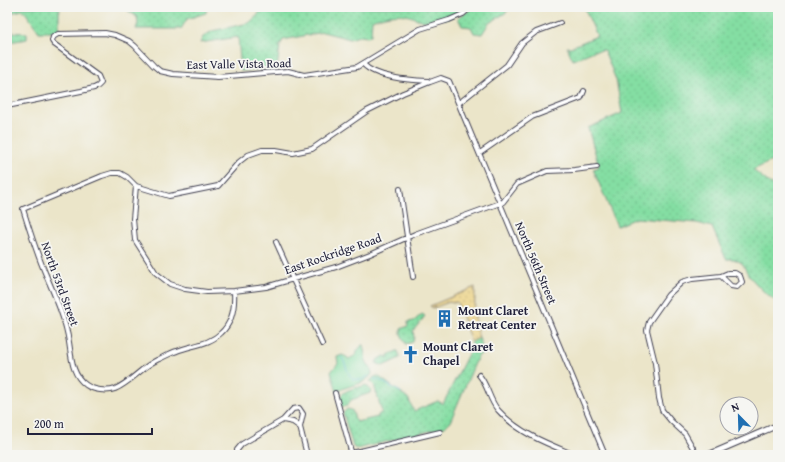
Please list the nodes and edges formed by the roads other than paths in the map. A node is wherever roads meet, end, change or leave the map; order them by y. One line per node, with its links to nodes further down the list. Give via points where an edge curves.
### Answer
1 (472, 7): 3 (street, East Valle Vista Road, via 449,20 420,29)
2 (560, 23): 6 (street, via 536,32 522,43 507,65)
3 (363, 64): 4 (street, via 368,70 384,75); 7 (street, East Valle Vista Road, via 304,75 288,71 218,77 180,75 160,71 129,41 115,35 58,34 53,37 54,44 98,76 101,83 94,88)
4 (430, 82): 6 (street, North 56th Street, via 441,78 450,81); 10 (street, via 367,111 312,149 294,153 262,150 248,155 218,186 169,196)
5 (584, 91): 8 (street, via 581,98 532,117)
6 (459, 103): 8 (street, North 56th Street)
7 (7, 106)
8 (480, 153): 12 (street, North 56th Street)
9 (597, 167): 12 (street, East Rockridge Road, via 547,171 517,184 506,199)
10 (136, 186): 18 (street, East Rockridge Road, via 135,240 156,273 170,284 185,289 207,292); 18 (street, North 53rd Street, via 120,173 112,173 23,209 68,333 73,369 86,386 100,390 114,389 155,360 210,341 222,332 231,319 235,304)
11 (400, 189): 13 (street)
12 (499, 203): 13 (street, East Rockridge Road); 30 (street, North 56th Street)
13 (407, 238): 16 (street); 17 (street, East Rockridge Road, via 349,262)
14 (276, 242): 17 (street)
15 (721, 276): 15 (street, via 735,273 740,276 742,282 737,287 731,286); 31 (street, via 682,282 668,295 647,330 662,410 685,434)
16 (413, 277)
17 (294, 280): 18 (street, East Rockridge Road); 19 (street)
18 (234, 291)
19 (322, 344)
20 (479, 375): 29 (street, via 492,402 509,421 530,435)
21 (336, 393): 26 (street)
22 (283, 420): 24 (street); 24 (street, via 293,409 299,408 303,414); 27 (street, via 242,444)
23 (778, 425): 32 (main road)
24 (300, 427): 28 (street)
25 (440, 432): 26 (street)
26 (352, 454)
27 (237, 455)
28 (308, 455)
29 (575, 455)
30 (604, 455)
31 (697, 455)
32 (708, 455)

